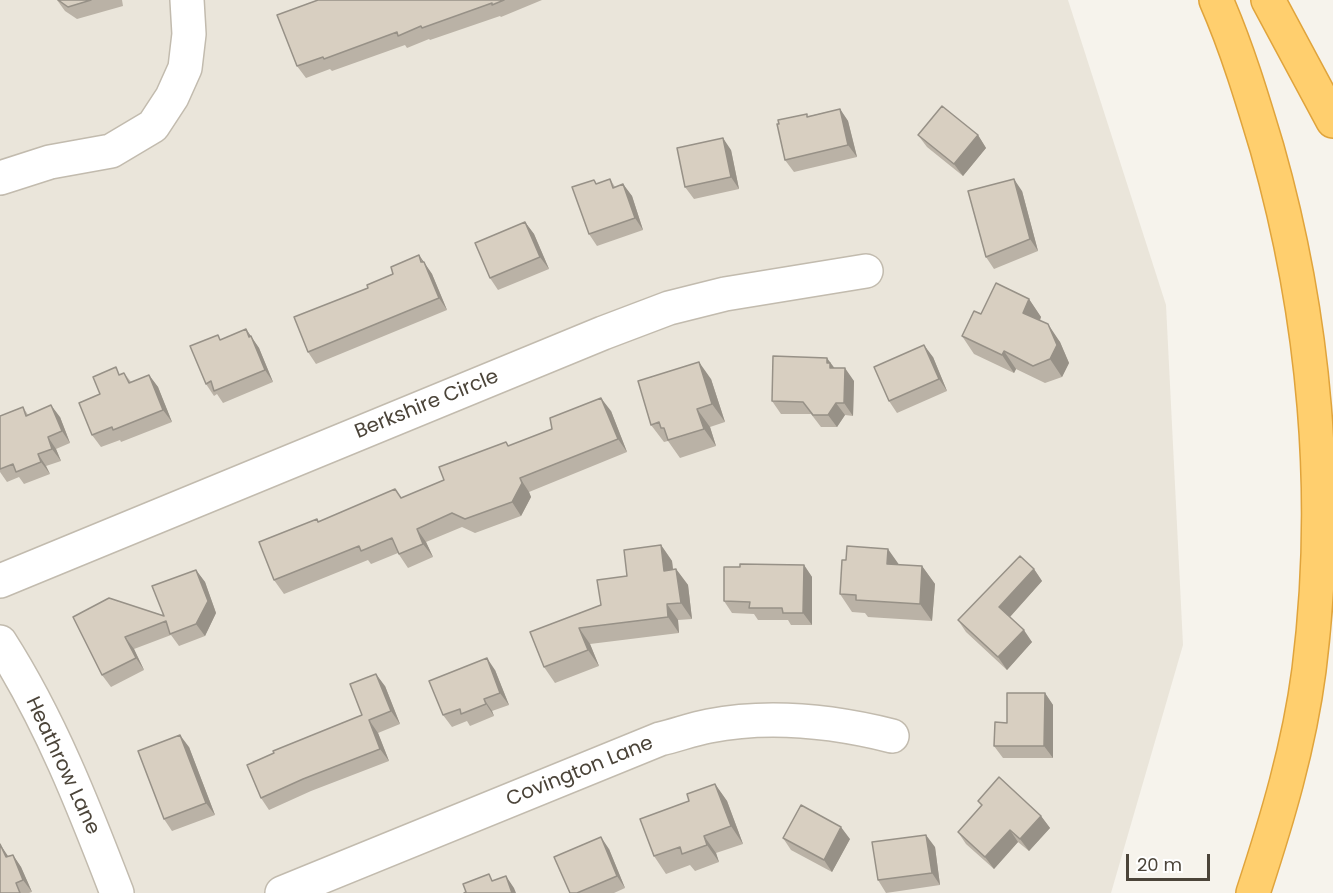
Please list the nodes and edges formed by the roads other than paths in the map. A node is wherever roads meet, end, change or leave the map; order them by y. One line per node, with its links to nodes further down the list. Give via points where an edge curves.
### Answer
1 (187, 0): 5 (street, via 185,68 153,126 111,151 50,162)
2 (1216, 0): 12 (highway, via 1251,94 1278,188 1302,298 1315,399 1319,520 1309,672 1294,755)
3 (1268, 0): 4 (highway)
4 (1333, 121)
5 (0, 178)
6 (867, 271): 7 (street, Berkshire Circle, via 725,294 669,308)
7 (0, 581)
8 (0, 642): 10 (street, Heathrow Lane, via 78,791)
9 (892, 736): 11 (street, Covington Lane, via 801,720 750,720 709,726 660,739)
10 (117, 893)
11 (282, 893)
12 (1253, 893)

